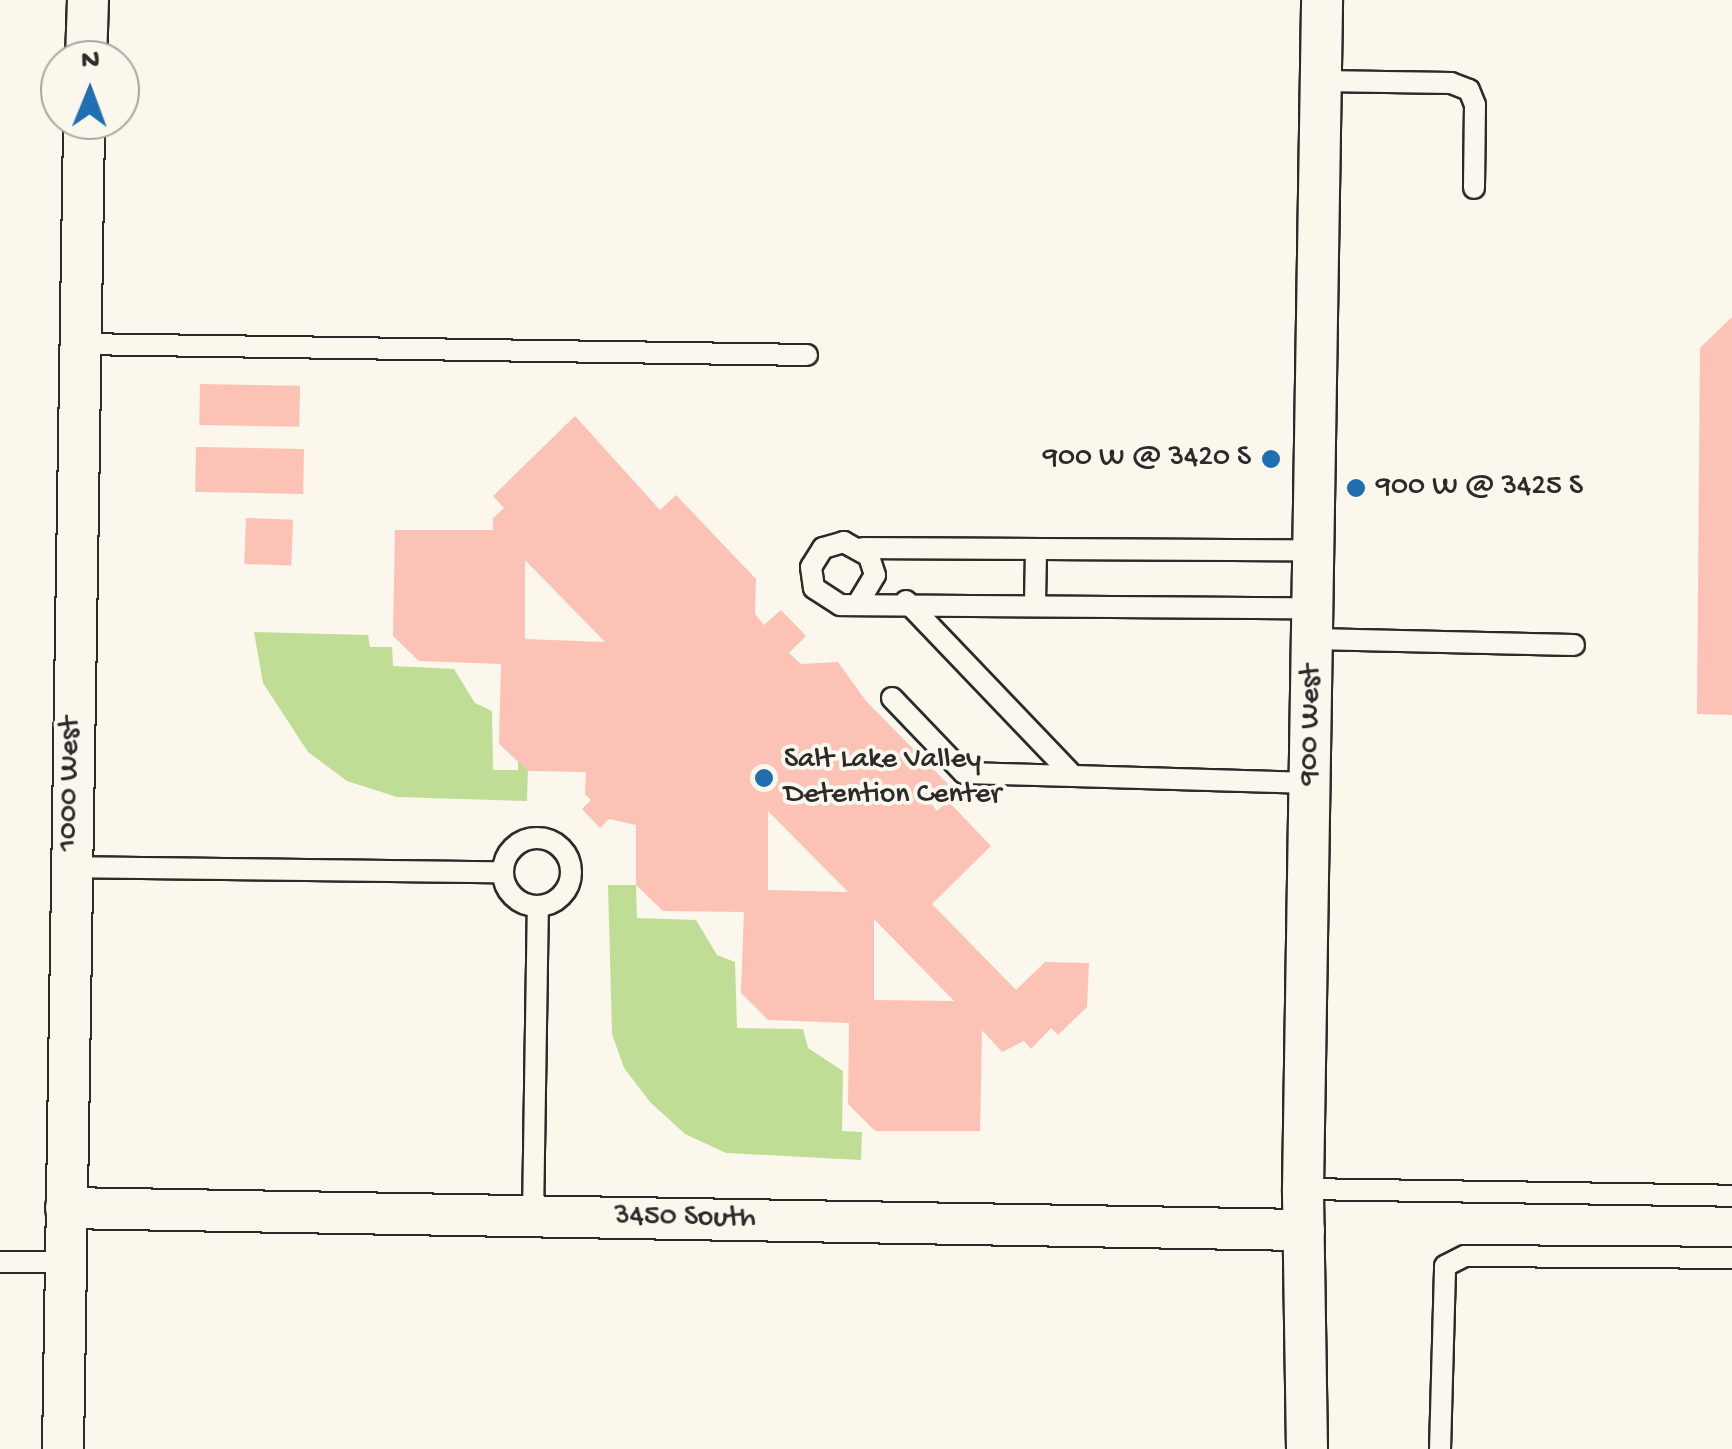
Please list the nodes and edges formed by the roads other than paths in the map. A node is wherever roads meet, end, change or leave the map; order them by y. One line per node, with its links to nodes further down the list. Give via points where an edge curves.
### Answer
1 (88, 0): 3 (street)
2 (1322, 0): 4 (street, 900 West)
3 (87, 40)
4 (1321, 81): 6 (lane, via 1451,83 1469,90 1475,104); 10 (street, 900 West)
5 (83, 140): 7 (street, 1000 West)
6 (1474, 188)
7 (78, 344): 8 (lane); 20 (street, 1000 West)
8 (806, 355)
9 (862, 548): 11 (lane); 12 (lane, via 874,575); 12 (lane, via 832,543 812,567 821,597 840,605)
10 (1314, 550): 11 (lane); 15 (street, 900 West)
11 (1036, 552): 14 (lane)
12 (860, 600): 13 (lane)
13 (906, 601): 14 (lane); 18 (lane)
14 (1035, 603): 15 (lane)
15 (1313, 624): 16 (lane); 19 (street, 900 West)
16 (1574, 645)
17 (892, 698): 18 (lane, via 964,773)
18 (1074, 776): 19 (lane)
19 (1311, 783): 23 (street, 900 West)
20 (69, 866): 21 (lane); 25 (street, 1000 West)
21 (503, 872): 22 (lane, via 517,900); 22 (lane, via 510,852 527,840 560,846 571,866 567,889)
22 (538, 906): 26 (lane)
23 (1304, 1189): 24 (lane); 27 (street, 900 West)
24 (1732, 1196)
25 (66, 1208): 26 (street, 3450 South); 30 (street, 1000 West)
26 (533, 1216): 27 (street, 3450 South)
27 (1304, 1230): 32 (street, 900 West)
28 (1732, 1258): 33 (lane, via 1465,1256 1445,1266)
29 (0, 1262): 30 (lane)
30 (65, 1262): 31 (street, 1000 West)
31 (63, 1449)
32 (1307, 1449)
33 (1440, 1449)

